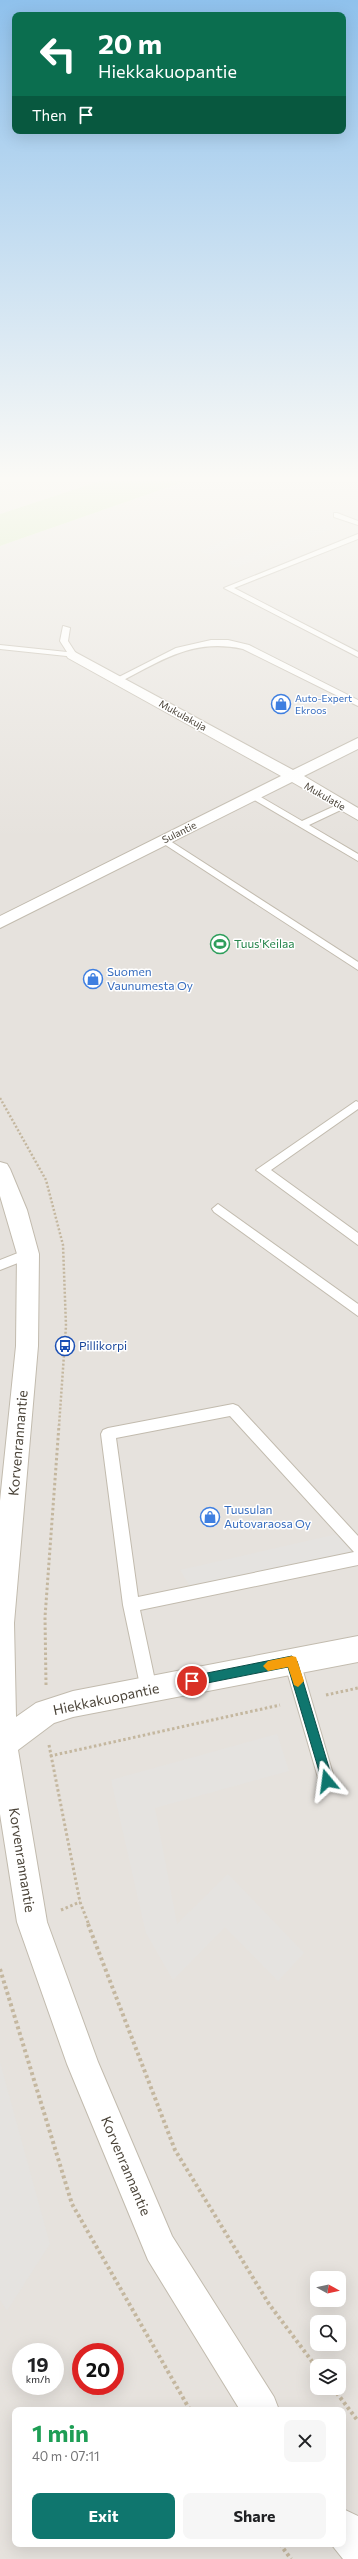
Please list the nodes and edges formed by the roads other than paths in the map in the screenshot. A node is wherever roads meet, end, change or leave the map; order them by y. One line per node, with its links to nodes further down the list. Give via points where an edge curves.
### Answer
1 (252, 600): 5 (lane)
2 (66, 628): 4 (lane, via 64,641)
3 (0, 647): 4 (lane)
4 (73, 654): 6 (street, Mukulakuja)
5 (358, 655)
6 (117, 680): 7 (lane, via 202,641 227,641 246,647); 9 (street, Mukulakuja)
7 (358, 703)
8 (358, 743): 9 (street, Sulantie)
9 (292, 777): 10 (street, Sulantie); 11 (street, Mukulatie)
10 (254, 796): 13 (lane); 14 (street, Sulantie)
11 (342, 806): 12 (street, Mukulatie); 13 (lane)
12 (358, 814)
13 (303, 824): 15 (lane)
14 (164, 840): 16 (street, Sulantie); 17 (lane)
15 (358, 858)
16 (0, 923)
17 (358, 967)
18 (356, 1105): 21 (lane, via 262,1170)
19 (0, 1169): 22 (street, Korvenrannantie, via 16,1210)
20 (218, 1209): 24 (lane)
21 (358, 1240)
22 (28, 1254): 23 (lane); 31 (street, Korvenrannantie, via 27,1346 1,1624)
23 (0, 1265)
24 (358, 1311)
25 (358, 1547): 27 (lane, via 234,1410 108,1434)
26 (358, 1558): 27 (lane)
27 (131, 1605): 30 (lane)
28 (358, 1649): 29 (street, Hiekkakuopantie)
29 (292, 1661): 30 (street, Hiekkakuopantie); 32 (lane)
30 (149, 1690): 31 (street, Hiekkakuopantie, via 73,1704 46,1712)
31 (2, 1744): 33 (street, Korvenrannantie, via 32,1922 83,2064 160,2248)
32 (327, 1781)
33 (259, 2407)
34 (346, 2532): 35 (street)
35 (358, 2548)

